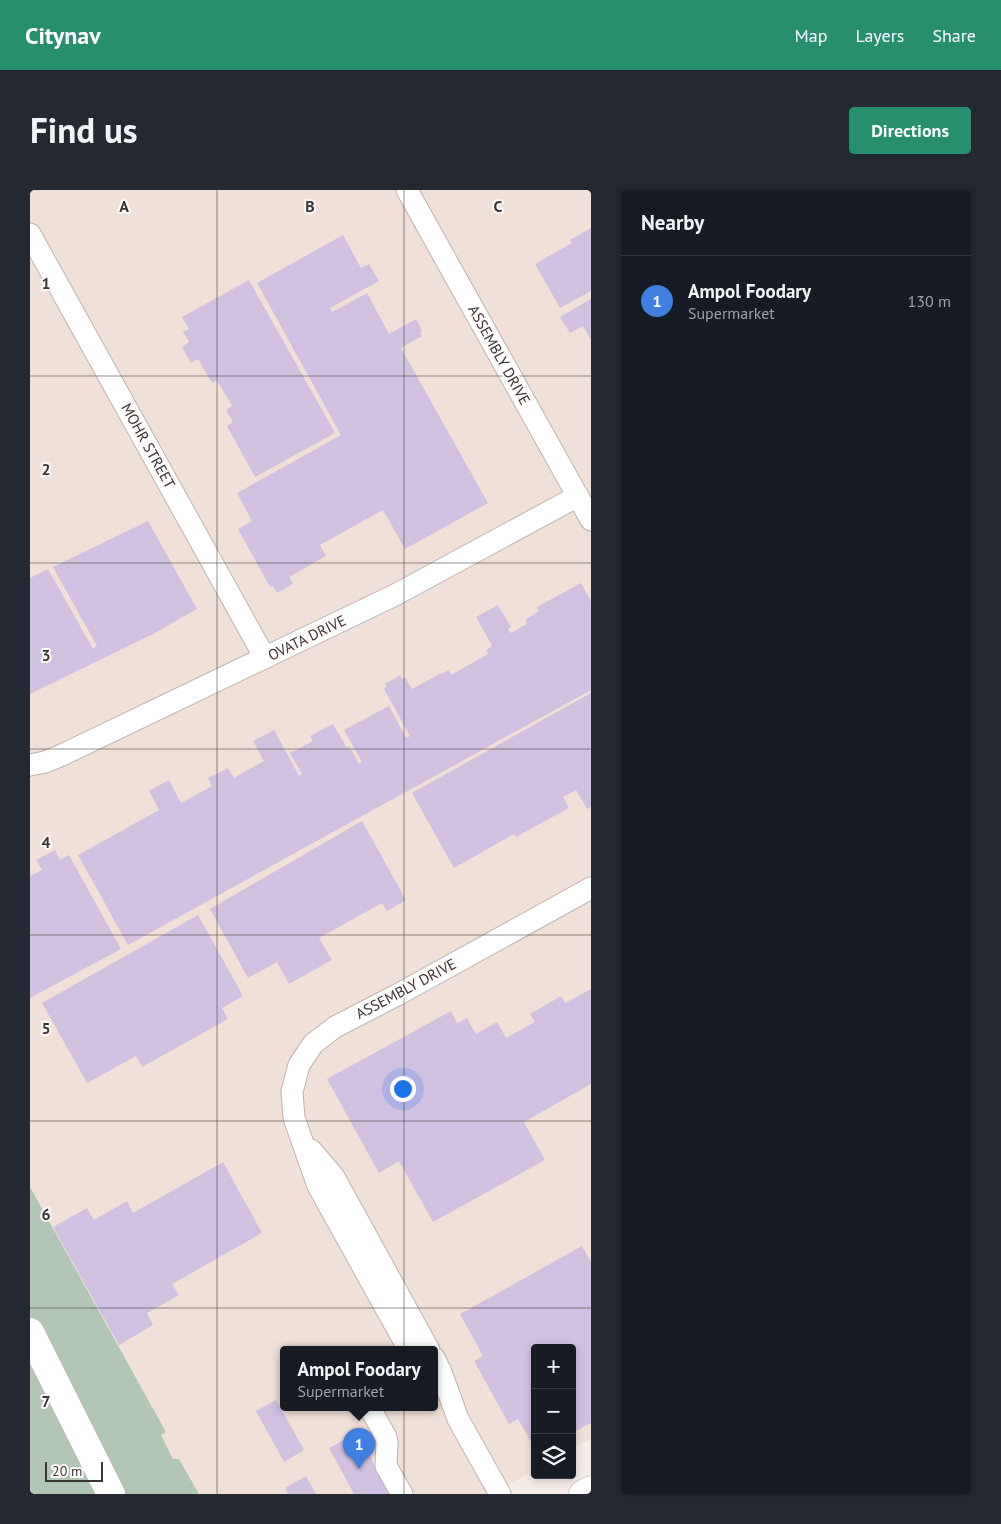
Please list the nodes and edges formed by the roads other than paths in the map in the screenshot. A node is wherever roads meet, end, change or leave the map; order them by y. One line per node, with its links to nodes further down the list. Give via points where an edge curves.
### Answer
1 (407, 190): 3 (street, ASSEMBLY DRIVE)
2 (30, 234): 5 (street, MOHR STREET)
3 (578, 496): 4 (street, ASSEMBLY DRIVE); 5 (street, OVATA DRIVE, via 427,579)
4 (591, 520)
5 (265, 658): 6 (street, OVATA DRIVE, via 62,755)
6 (30, 765)
7 (591, 888): 8 (street, ASSEMBLY DRIVE, via 335,1027 313,1044 299,1065 292,1092 294,1118)
8 (303, 1140): 10 (street, ASSEMBLY DRIVE, via 318,1186); 11 (street, ASSEMBLY DRIVE, via 334,1177)
9 (30, 1332): 19 (main road)
10 (407, 1346)
11 (428, 1346)
12 (438, 1366): 16 (street)
13 (438, 1396): 16 (street)
14 (356, 1411): 17 (street)
15 (372, 1411): 17 (street, via 386,1437)
16 (458, 1419): 21 (street)
17 (386, 1466): 20 (street)
18 (591, 1490): 22 (main road)
19 (111, 1494)
20 (402, 1494)
21 (500, 1494)
22 (584, 1494)

